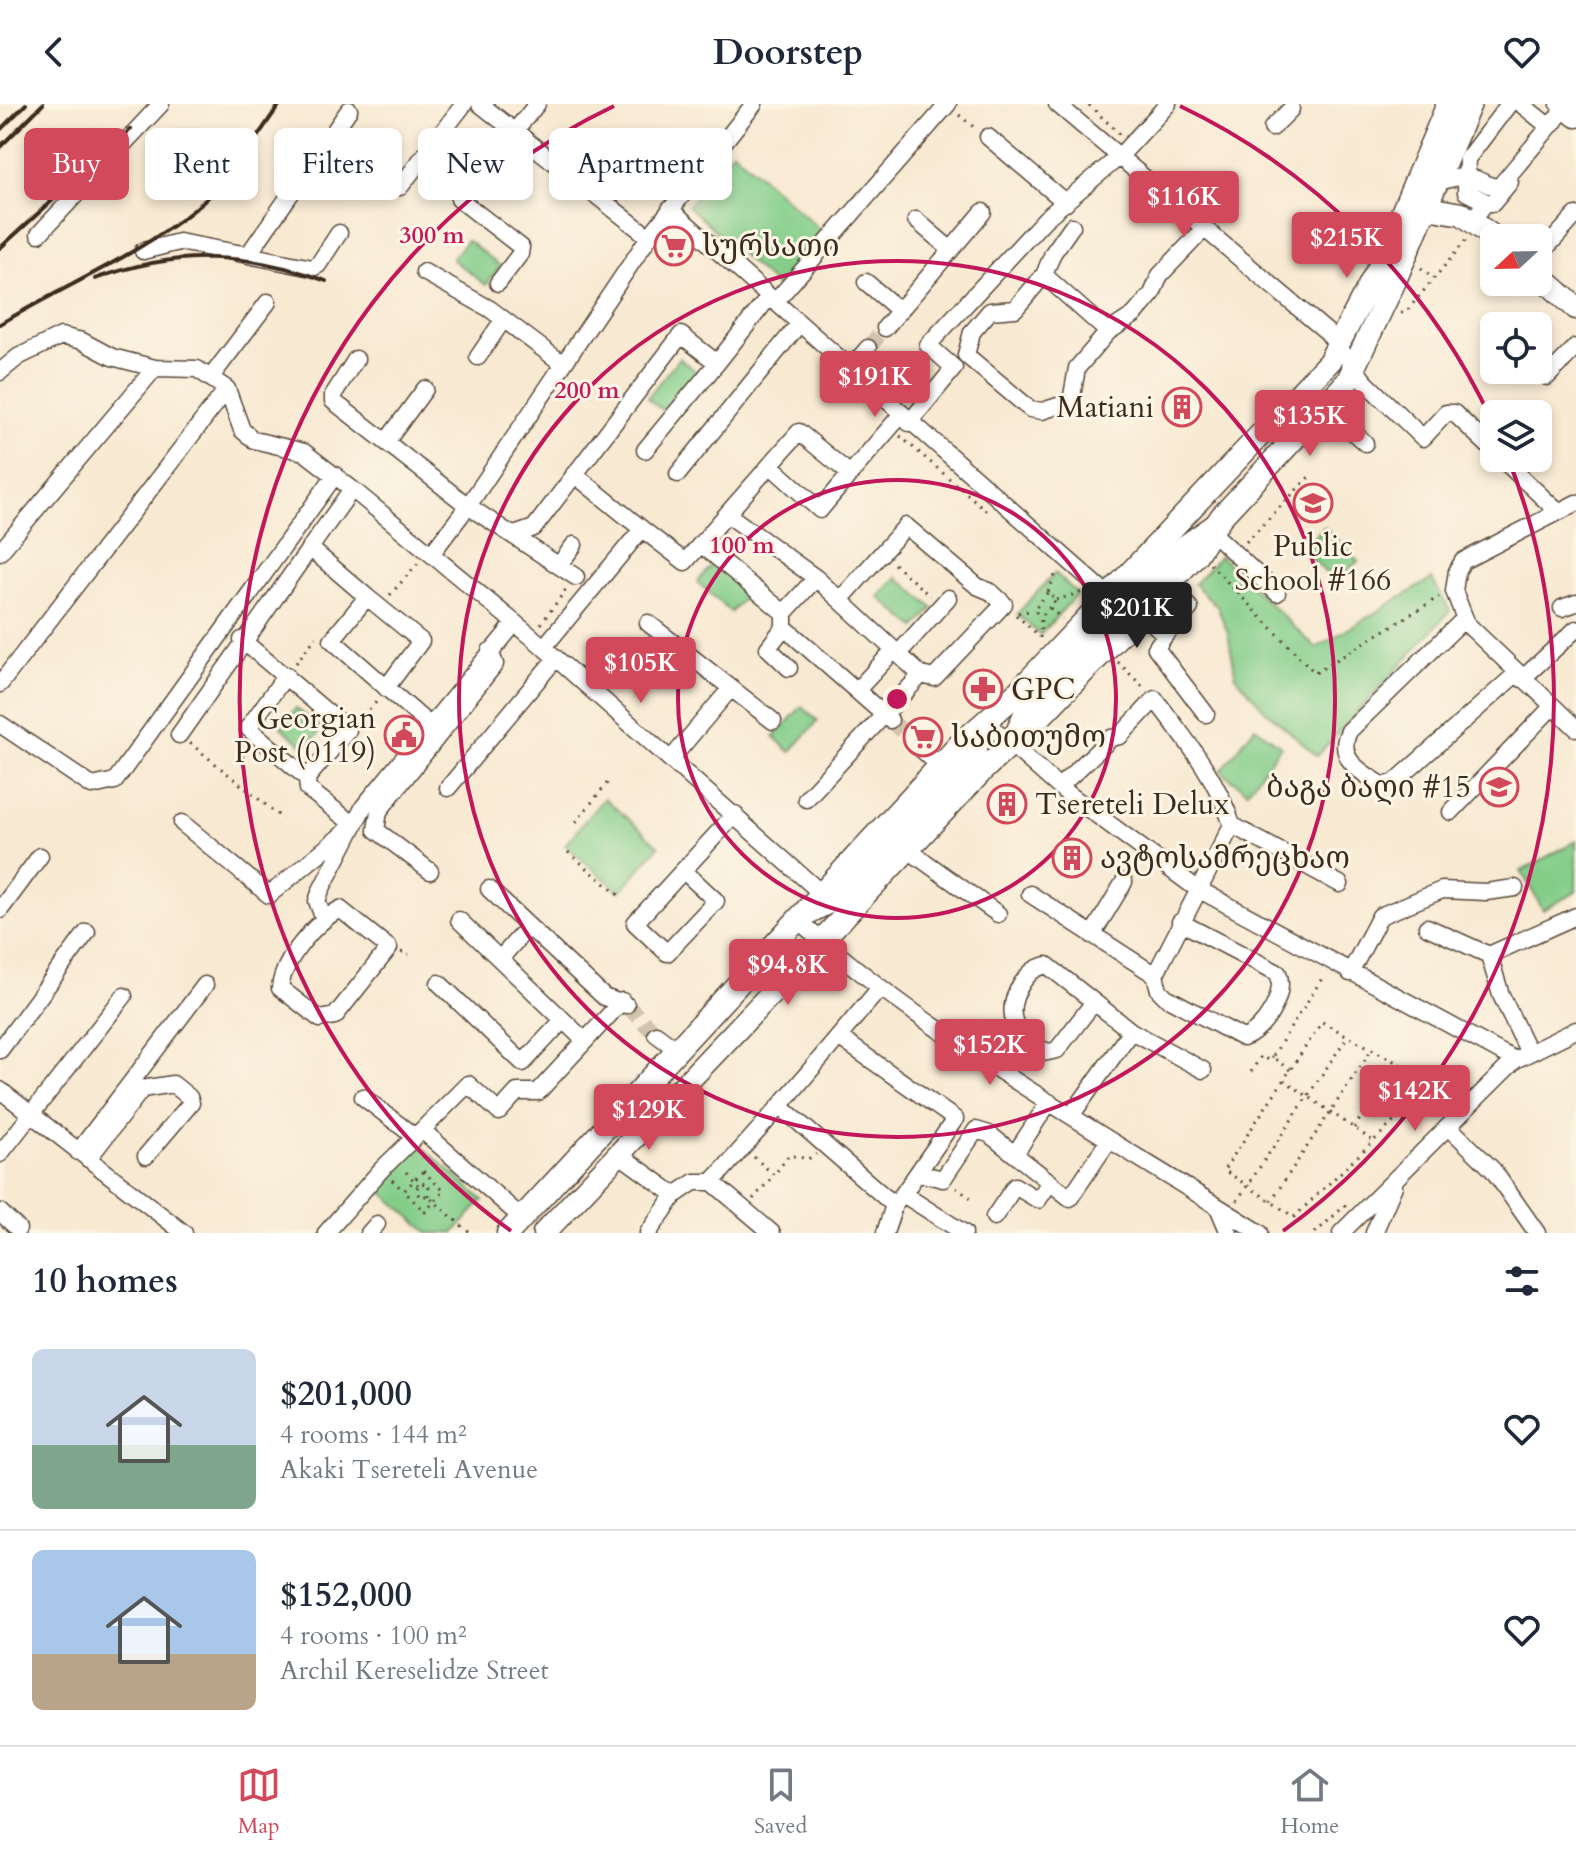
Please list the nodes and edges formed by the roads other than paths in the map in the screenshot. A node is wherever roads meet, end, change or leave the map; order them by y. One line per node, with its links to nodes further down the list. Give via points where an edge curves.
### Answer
1 (161, 104): 37 (street)
2 (464, 104): 24 (street)
3 (480, 104): 16 (street)
4 (537, 104): 17 (street)
5 (754, 104): 28 (street)
6 (947, 104): 48 (street)
7 (1057, 104): 21 (street)
8 (1168, 104): 21 (street)
9 (1448, 104): 56 (main road, via 1379,267)
10 (1470, 104): 23 (main road)
11 (1509, 104): 22 (street, via 1467,159)
12 (1521, 104): 15 (street, via 1546,124)
13 (1291, 109): 18 (street)
14 (349, 110): 42 (street)
15 (1565, 112): 22 (street, via 1499,187); 32 (street)
16 (510, 128)
17 (515, 128)
18 (1272, 128)
19 (988, 137): 26 (street)
20 (533, 146): 38 (street)
21 (1119, 157): 26 (street); 35 (street)
22 (1467, 178): 23 (street); 32 (street)
23 (1437, 183): 27 (main road)
24 (402, 184)
25 (460, 200): 46 (street, via 521,247)
26 (1066, 203): 72 (street, via 928,345 954,368)
27 (1427, 208): 32 (main road); 63 (main road)
28 (670, 209): 38 (street); 48 (street)
29 (983, 212): 40 (street)
30 (1576, 215): 39 (street)
31 (916, 220): 40 (street)
32 (1476, 220): 33 (main road)
33 (1480, 224)
34 (1072, 226): 44 (street)
35 (1204, 229): 55 (street, via 1160,275 1134,315); 56 (street)
36 (339, 233): 42 (street, via 312,268)
37 (39, 234)
38 (649, 237): 62 (street)
39 (1552, 242)
40 (951, 250): 51 (street)
41 (143, 251): 42 (street, via 179,242)
42 (248, 255)
43 (424, 272): 52 (street)
44 (1044, 275): 55 (street); 55 (street, via 1015,309 990,311 972,332 966,355 1030,409 1042,411 1067,403 1077,368)
45 (866, 282): 51 (street)
46 (498, 283)
47 (1552, 287): 50 (main road)
48 (772, 300): 53 (street); 61 (street)
49 (268, 302): 68 (street)
50 (1576, 308)
51 (900, 311): 54 (street)
52 (503, 320): 59 (street); 62 (street)
53 (799, 324): 65 (street); 80 (street)
54 (885, 328)
55 (1108, 332)
56 (1339, 345): 63 (street); 101 (main road, via 1307,388)
57 (1576, 347): 67 (street)
58 (868, 348): 65 (street)
59 (478, 357)
60 (356, 359): 74 (street, via 333,401)
61 (717, 363): 76 (street); 79 (street, via 681,335)
62 (563, 364): 85 (street)
63 (1354, 367): 71 (main road); 73 (street, via 1423,438 1446,413 1454,413)
64 (155, 368): 66 (street, via 61,336); 68 (street); 94 (street)
65 (849, 370): 72 (street)
66 (0, 372)
67 (1552, 372)
68 (204, 373): 69 (street)
69 (227, 389): 82 (street, via 242,430 252,438 304,452); 120 (street)
70 (425, 389): 74 (street)
71 (1326, 408): 75 (street); 88 (main road)
72 (900, 422): 81 (street); 101 (street)
73 (1480, 438)
74 (386, 442): 85 (street)
75 (1365, 443)
76 (645, 450)
77 (770, 465): 81 (street, via 799,432); 81 (street, via 820,510); 87 (street)
78 (1516, 472): 86 (street)
79 (574, 474): 89 (street); 90 (street, via 534,528)
80 (678, 474)
81 (850, 474)
82 (335, 475): 83 (street); 130 (street, via 115,781 92,786)
83 (352, 489): 93 (street); 95 (street)
84 (1576, 503): 86 (street)
85 (468, 506): 90 (street); 95 (street)
86 (1557, 511): 106 (street, via 1463,561 1454,591)
87 (727, 514): 91 (street); 98 (street)
88 (1216, 524): 99 (main road); 100 (street, via 1235,553); 133 (street, via 1183,544 1024,708)
89 (642, 529): 91 (street, via 685,562); 113 (street)
90 (514, 535): 96 (street)
91 (701, 544): 107 (street)
92 (574, 545): 96 (street)
93 (310, 548): 103 (street); 112 (street)
94 (0, 552)
95 (425, 558): 108 (street)
96 (559, 565): 97 (street)
97 (576, 577)
98 (816, 578): 102 (street); 107 (street)
99 (1168, 585): 105 (main road); 111 (street, via 1190,608)
100 (1277, 593)
101 (1109, 596): 129 (main road)
102 (840, 600): 115 (street); 118 (street, via 906,526 1004,604 934,678)
103 (373, 602): 121 (street, via 421,641); 121 (street, via 332,640)
104 (944, 602): 115 (street)
105 (1142, 612): 111 (street); 133 (main road)
106 (1464, 619): 119 (street); 119 (street, via 1349,731 1344,748 1349,762 1384,786 1395,782)
107 (784, 620): 116 (street, via 768,648); 123 (street)
108 (515, 623): 113 (street); 114 (street)
109 (648, 623): 122 (street)
110 (1576, 629): 119 (street)
111 (1165, 635): 125 (street, via 1156,648)
112 (242, 640): 117 (street); 132 (street)
113 (544, 647): 135 (street); 139 (street)
114 (490, 651): 131 (street); 148 (street, via 495,664 379,811 376,830)
115 (896, 652): 118 (street); 123 (street)
116 (789, 668)
117 (286, 675): 137 (street, via 248,728); 137 (street, via 348,730)
118 (921, 675): 126 (street)
119 (1519, 677): 124 (street)
120 (0, 684)
121 (386, 688): 131 (street)
122 (731, 688): 127 (street); 135 (street)
123 (857, 690): 126 (street)
124 (1552, 707): 128 (street); 141 (street)
125 (1206, 714)
126 (888, 718): 140 (street)
127 (773, 721)
128 (1574, 722)
129 (987, 723): 133 (street); 136 (main road); 156 (street, via 973,756)
130 (0, 724)
131 (429, 725): 144 (street)
132 (179, 735)
133 (1009, 743): 138 (street); 146 (main road)
134 (918, 746): 136 (street)
135 (672, 758): 142 (street)
136 (940, 766): 156 (main road)
137 (307, 778): 144 (street, via 308,789)
138 (1059, 787): 145 (street, via 1155,699 1223,797); 152 (street)
139 (448, 788)
140 (806, 799)
141 (1451, 812)
142 (735, 814): 149 (street); 156 (street)
143 (182, 823): 144 (street, via 269,895)
144 (354, 825): 160 (street, via 317,901)
145 (1232, 825): 151 (street); 152 (street)
146 (907, 849): 156 (main road); 158 (street)
147 (40, 856): 157 (street)
148 (430, 871)
149 (685, 872): 149 (street, via 635,923 667,953 716,901)
150 (1124, 882): 167 (street)
151 (1340, 884)
152 (1196, 888): 163 (street); 171 (street)
153 (1515, 888): 171 (street, via 1442,890 1380,916)
154 (489, 889): 164 (street)
155 (1030, 894): 167 (street)
156 (832, 904): 162 (main road); 168 (main road)
157 (0, 910)
158 (998, 914)
159 (1576, 916): 169 (street)
160 (323, 917): 160 (street, via 340,909 389,948 335,1016 320,1019 280,988 282,974)
161 (459, 920): 170 (street)
162 (799, 921): 168 (street); 184 (main road)
163 (1180, 922): 172 (street); 172 (street, via 1278,973 1281,990 1258,1032 1243,1038 1166,997)
164 (528, 927): 170 (street); 183 (street, via 604,997 624,1003)
165 (1427, 927): 169 (street)
166 (87, 932): 185 (street)
167 (1092, 935): 172 (street)
168 (821, 940): 175 (street); 197 (main road)
169 (1489, 955): 186 (street)
170 (500, 959): 178 (street)
171 (1350, 973): 186 (street)
172 (1155, 975)
173 (439, 983): 178 (street, via 523,1063)
174 (205, 985): 200 (street)
175 (880, 988): 182 (street); 190 (street)
176 (124, 996): 192 (street, via 73,1052)
177 (1094, 1002): 177 (street, via 1047,965 1030,971 1010,1010 1012,1021 1048,1052 1057,1050); 180 (street)
178 (563, 1020): 183 (street)
179 (1576, 1030): 186 (street)
180 (1131, 1031): 187 (street); 193 (street)
181 (656, 1034): 184 (street)
182 (840, 1038): 191 (street); 202 (street, via 955,1119)
183 (585, 1041): 195 (street, via 538,1092 517,1092 499,1112 468,1084)
184 (676, 1049): 211 (main road)
185 (0, 1050)
186 (1522, 1056): 194 (street)
187 (1203, 1070)
188 (0, 1090): 192 (street)
189 (363, 1097): 195 (street)
190 (1049, 1102): 193 (street); 199 (street)
191 (780, 1106): 203 (street); 207 (street, via 826,1148)
192 (31, 1116): 198 (street); 200 (street)
193 (1071, 1116): 196 (street)
194 (1449, 1127): 205 (street); 213 (street, via 1493,1170)
195 (419, 1134): 211 (street); 215 (street)
196 (1109, 1140): 204 (street, via 1070,1198); 208 (street)
197 (617, 1153): 206 (street); 216 (main road)
198 (0, 1154)
199 (1015, 1154): 202 (street, via 976,1130 943,1179); 204 (street)
200 (83, 1155): 201 (street, via 142,1089 173,1084 191,1103); 214 (street)
201 (146, 1156)
202 (918, 1173): 207 (street)
203 (712, 1182): 206 (street, via 694,1182); 218 (street)
204 (1050, 1182): 210 (street, via 1038,1200 1015,1186)
205 (1396, 1182): 224 (street); 225 (street)
206 (675, 1195): 217 (street)
207 (898, 1200): 219 (street); 220 (street)
208 (1226, 1205): 221 (street); 222 (street); 223 (street)
209 (0, 1212): 212 (street)
210 (994, 1217)
211 (515, 1226)
212 (18, 1229)
213 (1529, 1229)
214 (184, 1233)
215 (326, 1233)
216 (544, 1233)
217 (648, 1233)
218 (772, 1233)
219 (885, 1233)
220 (964, 1233)
221 (1218, 1233)
222 (1229, 1233)
223 (1260, 1233)
224 (1341, 1233)
225 (1374, 1233)

